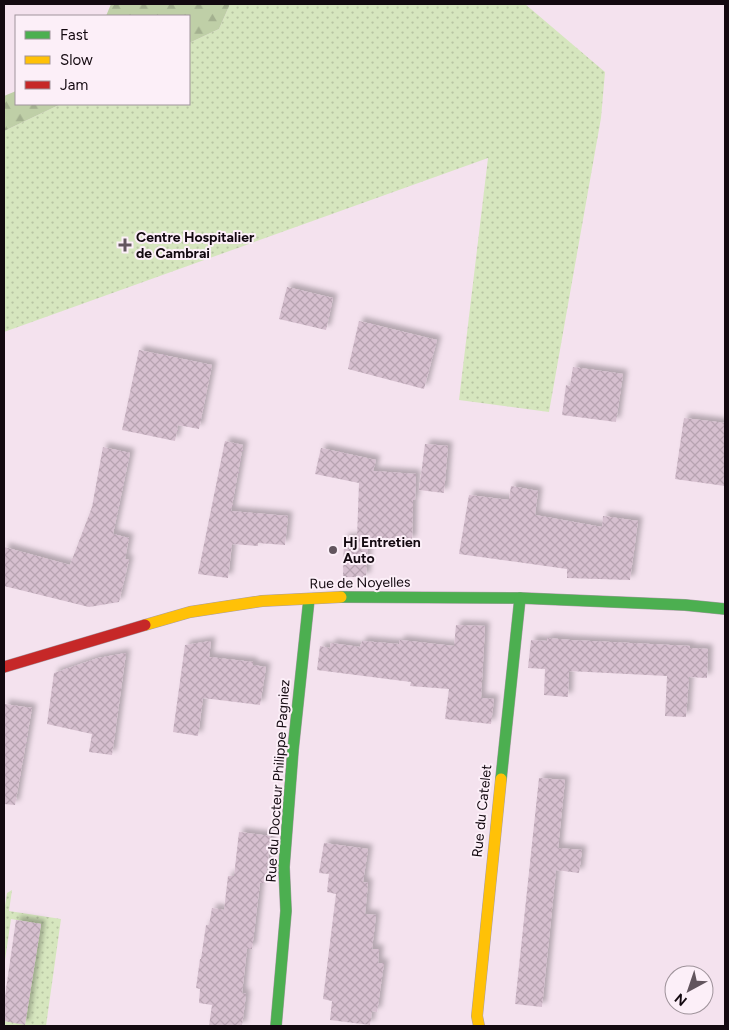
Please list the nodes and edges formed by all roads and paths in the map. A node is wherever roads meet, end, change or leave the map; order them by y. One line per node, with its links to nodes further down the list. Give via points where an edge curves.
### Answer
1 (520, 598): 2 (street, Rue de Noyelles); 3 (street, Rue de Noyelles); 6 (street, Rue du Catelet, via 477,1016)
2 (310, 599): 4 (street, Rue de Noyelles, via 262,601 190,612); 5 (street, Rue du Docteur Philippe Pagniez, via 293,750 284,867 286,911)
3 (725, 609)
4 (4, 667)
5 (276, 1026)
6 (479, 1026)

